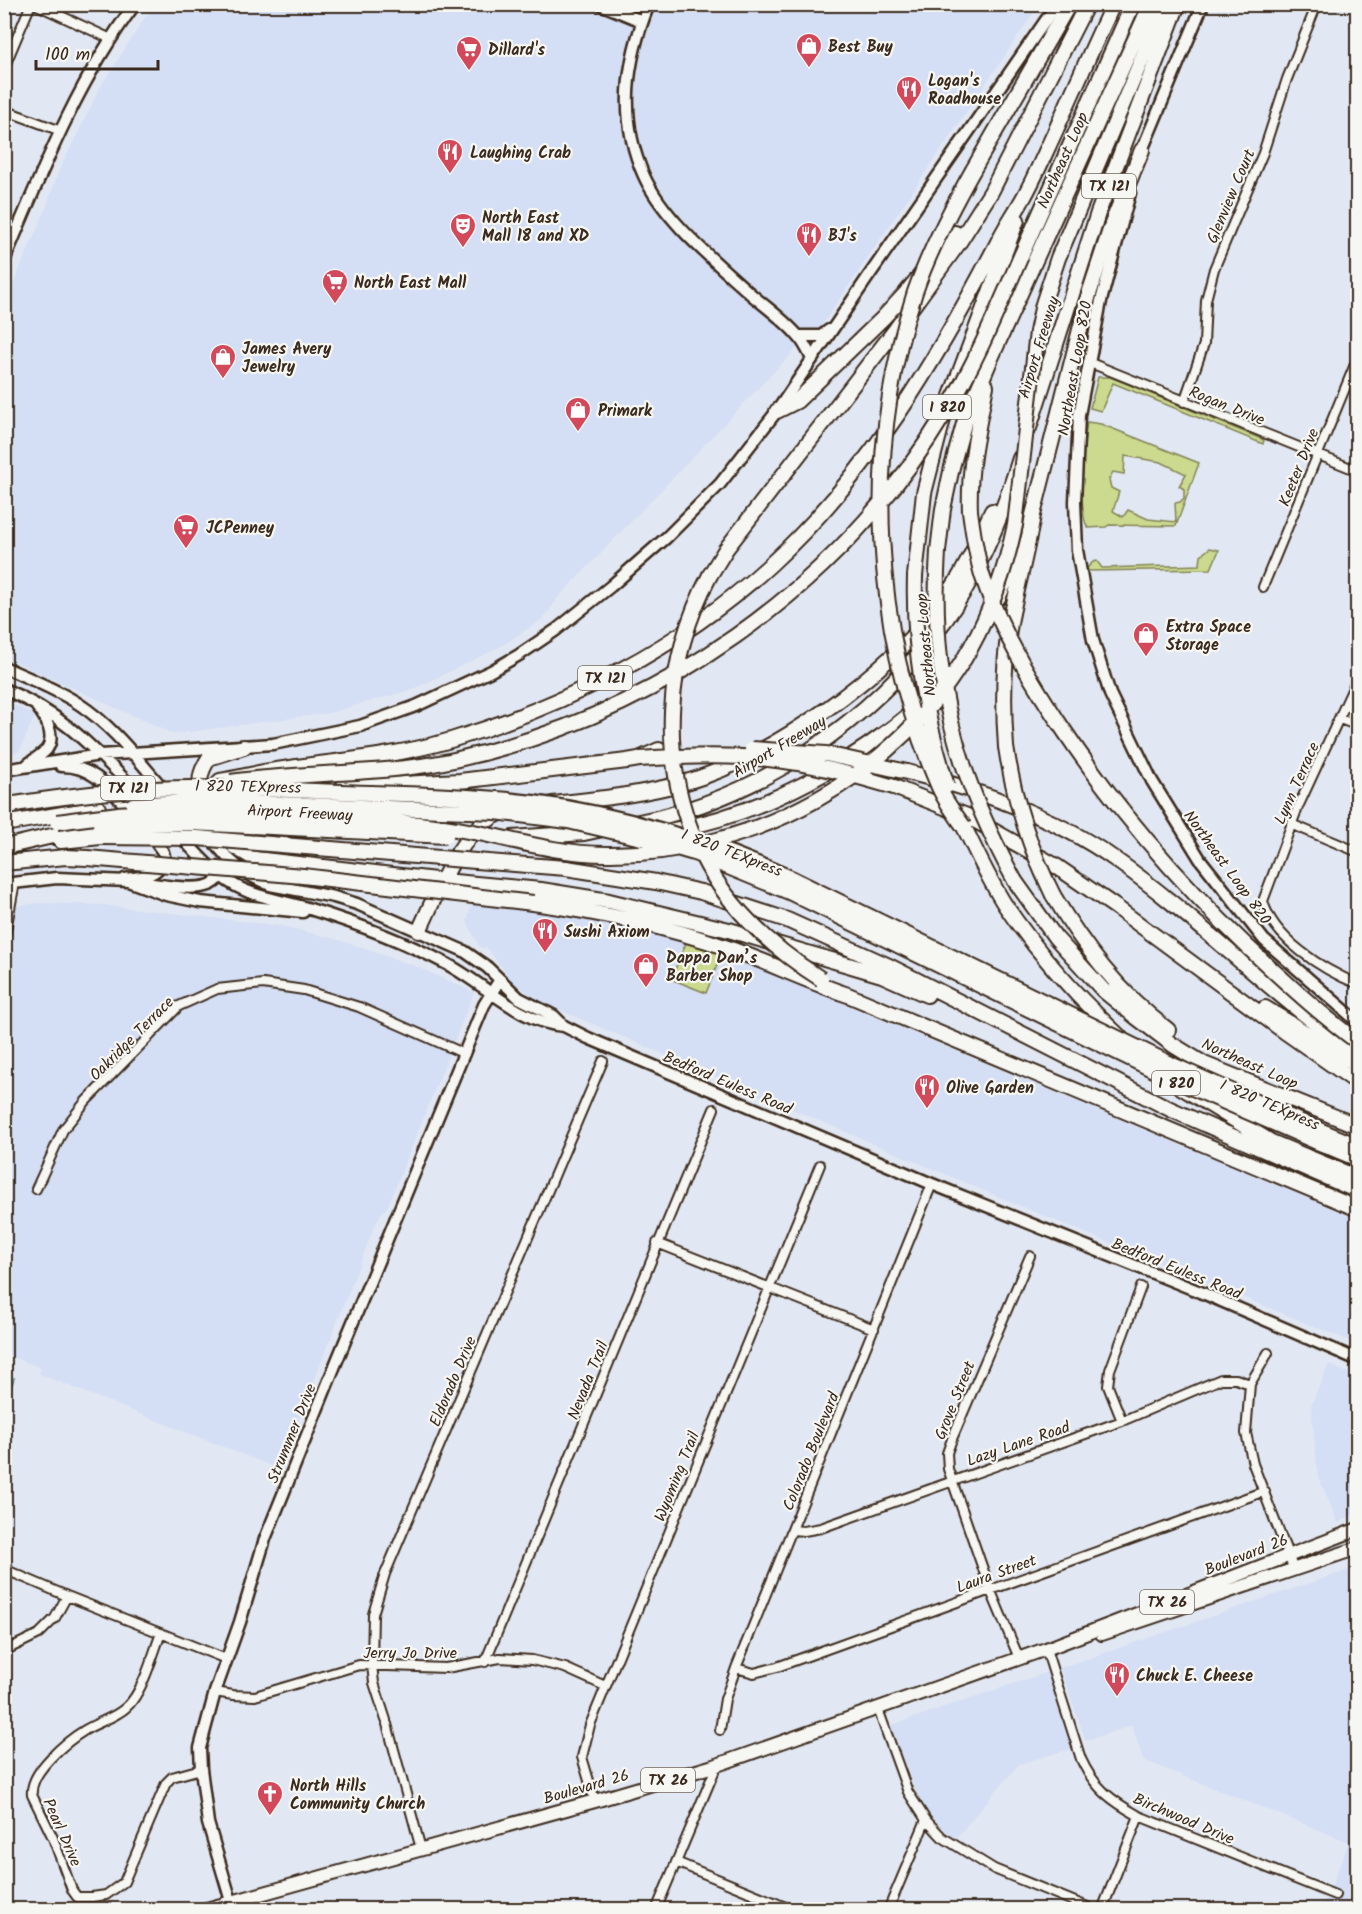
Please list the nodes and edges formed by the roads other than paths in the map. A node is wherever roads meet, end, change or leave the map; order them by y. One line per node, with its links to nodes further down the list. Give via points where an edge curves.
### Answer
1 (31, 4): 18 (street)
2 (35, 4): 17 (street)
3 (135, 4): 17 (main road)
4 (600, 4): 16 (main road)
5 (649, 4): 16 (main road)
6 (1057, 4): 25 (main road)
7 (1069, 4): 56 (highway, bridge, via 948,213 932,249 906,325 888,413 881,512 895,641 905,686 938,787)
8 (1087, 4): 22 (highway)
9 (1113, 4): 23 (highway, Airport Freeway / I 820)
10 (1133, 4): 51 (highway, bridge, via 966,377 896,485 840,548 798,587 687,668 569,726 490,752 412,767)
11 (1151, 4): 28 (highway, Northeast Loop / I 820)
12 (1166, 4): 53 (highway, bridge, via 1058,258 1043,304 1015,525 995,596 971,647 930,706 859,773 807,806 765,825 657,852 560,851 482,834 395,822 167,813 130,813 57,822)
13 (1178, 4): 34 (highway, Airport Freeway / TX 121, via 1098,213)
14 (1203, 4): 21 (main road, Northeast Loop 820)
15 (1317, 4): 31 (street, Glenview Court, via 1263,153 1214,269 1206,300 1204,345)
16 (642, 21): 26 (main road, via 630,64 627,113 644,177 688,234)
17 (111, 39): 20 (main road, via 92,67)
18 (4, 68)
19 (4, 110): 20 (street)
20 (61, 131): 24 (main road)
21 (1142, 150): 30 (main road, Northeast Loop 820); 36 (highway, via 1089,294)
22 (1008, 158): 32 (highway, via 949,241 884,318 797,401); 76 (highway, bridge, via 991,192 923,293 726,549 691,614 682,642 673,690 674,759 687,818 703,856 724,891 764,936 798,964)
23 (1026, 194): 50 (highway, Airport Freeway / TX 121, via 932,363 867,459 772,564 719,607 612,675 490,727 402,751); 56 (highway, I 820, bridge, via 938,435 924,493 915,576 916,639 925,704 942,770)
24 (4, 261)
25 (834, 327): 26 (main road, via 821,336); 29 (main road)
26 (799, 336): 29 (main road)
27 (1358, 357): 33 (street, Keeter Drive)
28 (991, 358): 80 (highway, bridge, via 971,461 970,511 983,577 998,616 1034,685 1078,752 1186,885 1245,946); 84 (highway, Northeast Loop / I 820, bridge, via 965,420 952,467 938,551 938,645 953,732 976,802 995,843 1055,937 1103,990)
29 (812, 359): 32 (main road)
30 (1088, 362): 31 (street, Rogan Drive); 78 (main road, Northeast Loop 820, via 1076,458 1077,550 1094,640 1110,694 1152,782 1200,859 1264,940)
31 (1184, 402): 33 (street, Rogan Drive)
32 (777, 411): 44 (main road, via 720,484 667,537 611,586 519,655 416,706 360,726)
33 (1317, 455): 35 (street, Rogan Drive); 37 (street, Keeter Drive)
34 (1018, 465): 58 (highway, Airport Freeway / TX 121, via 987,548 946,618 895,682 860,714 822,743 736,791 654,819); 66 (highway, via 1009,471 980,537 946,597 905,645 832,704 745,758 684,782 496,814 481,823 460,847)
35 (1358, 471)
36 (1033, 515): 58 (highway, via 1005,585 970,647 923,703 868,747 784,795 725,818 632,837); 84 (highway, bridge, via 1010,623 1004,707 1012,787 1022,824 1037,864 1073,930 1108,975)
37 (1263, 587)
38 (4, 668): 45 (main road, Bedford Euless Road, via 80,705)
39 (1358, 677): 42 (street, Lynn Terrace)
40 (4, 688): 41 (main road)
41 (31, 700): 46 (main road, via 63,721); 48 (main road, via 46,722 50,742)
42 (1340, 719): 43 (street); 55 (street, Lynn Terrace)
43 (1358, 726)
44 (244, 747): 45 (main road); 66 (highway, via 209,758 201,771 200,785 235,847 255,859)
45 (130, 752): 46 (main road); 61 (main road, Bedford Euless Road)
46 (100, 755): 48 (main road); 63 (main road)
47 (639, 759): 50 (highway, via 460,781 340,787); 73 (highway, bridge, via 767,759 840,771 894,787 967,816 1056,866); 81 (highway, bridge, via 659,750 684,748 826,754 954,784 1029,811 1122,865 1172,902 1272,990)
48 (25, 767): 49 (main road); 64 (main road, via 85,769 144,826 165,860 152,875)
49 (4, 770)
50 (220, 781): 52 (highway, Airport Freeway / TX 121, bridge, via 70,792)
51 (190, 788): 52 (highway, bridge, via 80,794); 89 (highway, I 820 TEXpress, bridge, via 495,799 570,809 650,826 740,856 792,879)
52 (4, 804)
53 (38, 817): 54 (highway, I 820 TEXpress); 89 (highway, I 820 TEXpress, bridge, via 98,808 199,801 381,806 529,815 650,840 694,853 789,892 1172,1079)
54 (4, 824)
55 (1291, 824): 60 (street); 74 (street, Lynn Terrace, via 1263,901 1272,921 1294,945 1312,960)
56 (964, 827): 93 (highway, I 820, via 1005,903 1057,974 1141,1057 1184,1089 1271,1142)
57 (101, 832): 58 (highway, Airport Freeway / TX 121, bridge, via 192,823 486,840); 59 (highway, via 63,841 38,840); 77 (highway, bridge, via 611,874 701,892 787,920)
58 (584, 833)
59 (4, 847)
60 (1358, 852)
61 (229, 859): 63 (main road); 69 (main road, Bedford Euless Road, via 245,873 270,885 357,904)
62 (4, 863): 76 (highway, bridge, via 66,857 303,876 602,913 726,948)
63 (220, 876): 65 (main road, via 216,882 198,888); 68 (main road, via 246,890)
64 (113, 880): 65 (main road); 67 (main road, via 57,878)
65 (128, 881): 68 (main road, via 208,904)
66 (444, 881): 69 (highway); 77 (highway, via 541,890 664,913 882,975 955,1007)
67 (10, 883): 70 (street)
68 (326, 914): 71 (main road)
69 (419, 931): 71 (main road); 72 (main road, Bedford Euless Road, via 464,951)
70 (4, 941)
71 (407, 946): 75 (main road)
72 (499, 981): 75 (main road, Strummer Drive); 79 (main road, Bedford Euless Road)
73 (1215, 981): 85 (highway); 86 (highway)
74 (1358, 984)
75 (491, 992): 79 (main road, via 526,1015 550,1026); 82 (main road, Strummer Drive)
76 (848, 995): 97 (highway)
77 (972, 1007): 96 (highway, via 1170,1109)
78 (1358, 1022)
79 (564, 1026): 94 (main road, Bedford Euless Road)
80 (1358, 1041)
81 (1358, 1053)
82 (465, 1054): 95 (street, Oakridge Terrace, via 359,1007 304,990 263,984 217,989 179,1006 86,1101 63,1130); 121 (main road, Strummer Drive, via 265,1539)
83 (603, 1061): 123 (street, Eldorado Drive, via 385,1574 373,1614)
84 (1204, 1064): 88 (highway, Northeast Loop / I 820)
85 (1358, 1065)
86 (1358, 1083)
87 (714, 1109): 98 (street, Nevada Trail)
88 (1358, 1126)
89 (1317, 1135): 90 (highway, I 820 TEXpress); 91 (highway, I 820 TEXpress)
90 (1358, 1146)
91 (1358, 1160)
92 (820, 1165): 101 (street, Wyoming Trail)
93 (1358, 1178)
94 (932, 1184): 102 (street, Colorado Boulevard); 104 (main road, Bedford Euless Road)
95 (36, 1190)
96 (1358, 1191)
97 (1358, 1209)
98 (657, 1243): 101 (street); 122 (street, Nevada Trail)
99 (1030, 1256): 107 (street, Grove Street, via 952,1439 946,1461)
100 (1141, 1287): 106 (street, via 1110,1370 1108,1386)
101 (768, 1288): 102 (street); 125 (street, Wyoming Trail)
102 (874, 1329): 110 (street, Colorado Boulevard)
103 (1268, 1353): 105 (street)
104 (1358, 1360)
105 (1250, 1384): 106 (street, Lazy Lane Road, via 1221,1379); 108 (street, via 1246,1432 1253,1464)
106 (1122, 1420): 107 (street, Lazy Lane Road)
107 (952, 1480): 110 (street, Lazy Lane Road, via 821,1528); 115 (street, Grove Street)
108 (1265, 1491): 112 (street); 115 (street, Laura Street)
109 (1358, 1529): 112 (main road, Boulevard 26 / TX 26)
110 (792, 1530): 124 (street, Colorado Boulevard)
111 (1358, 1548): 114 (main road, Boulevard 26 / TX 26)
112 (1289, 1555): 114 (street); 118 (main road, Boulevard 26 / TX 26)
113 (4, 1569): 116 (street)
114 (1294, 1570): 118 (main road, Boulevard 26 / TX 26, via 1110,1632)
115 (990, 1589): 120 (street, Grove Street); 124 (street, Laura Street, via 777,1667 754,1673)
116 (67, 1596): 117 (street); 119 (street, via 55,1618 39,1634)
117 (161, 1633): 121 (street); 130 (street, Pearl Drive, via 132,1701 118,1714 75,1737 34,1779 32,1795 77,1897 106,1894 124,1882 166,1784 172,1777)
118 (1046, 1649): 120 (main road, Boulevard 26 / TX 26); 132 (street, Birchwood Drive, via 1088,1774 1120,1805)
119 (4, 1651)
120 (1019, 1658): 127 (main road, Boulevard 26 / TX 26)
121 (226, 1659): 126 (main road, Strummer Drive)
122 (485, 1662): 123 (street, Jerry Jo Drive, via 446,1668); 125 (street, Jerry Jo Drive, via 500,1658 532,1660 565,1668)
123 (372, 1665): 126 (street, Jerry Jo Drive, via 359,1665 255,1696); 134 (street, Eldorado Drive)
124 (736, 1668): 128 (street, Colorado Boulevard)
125 (605, 1686): 131 (street, Wyoming Trail, via 582,1757)
126 (215, 1692): 130 (main road, Strummer Drive, via 200,1748)
127 (878, 1709): 129 (main road, Boulevard 26 / TX 26); 133 (street, via 900,1775)
128 (720, 1730)
129 (717, 1765): 131 (main road, Boulevard 26 / TX 26); 135 (street)
130 (201, 1769): 137 (main road, Strummer Drive, via 208,1823)
131 (595, 1801): 134 (main road, Boulevard 26 / TX 26)
132 (1139, 1816): 136 (street, Birchwood Drive); 143 (street)
133 (926, 1820): 141 (street); 142 (street, via 942,1837 979,1861)
134 (421, 1849): 137 (main road, Boulevard 26 / TX 26)
135 (676, 1862): 139 (street); 140 (street)
136 (1335, 1894)
137 (231, 1901): 138 (main road, TX 26)
138 (203, 1910)
139 (656, 1910)
140 (793, 1910)
141 (888, 1910)
142 (1095, 1910)
143 (1102, 1910)

